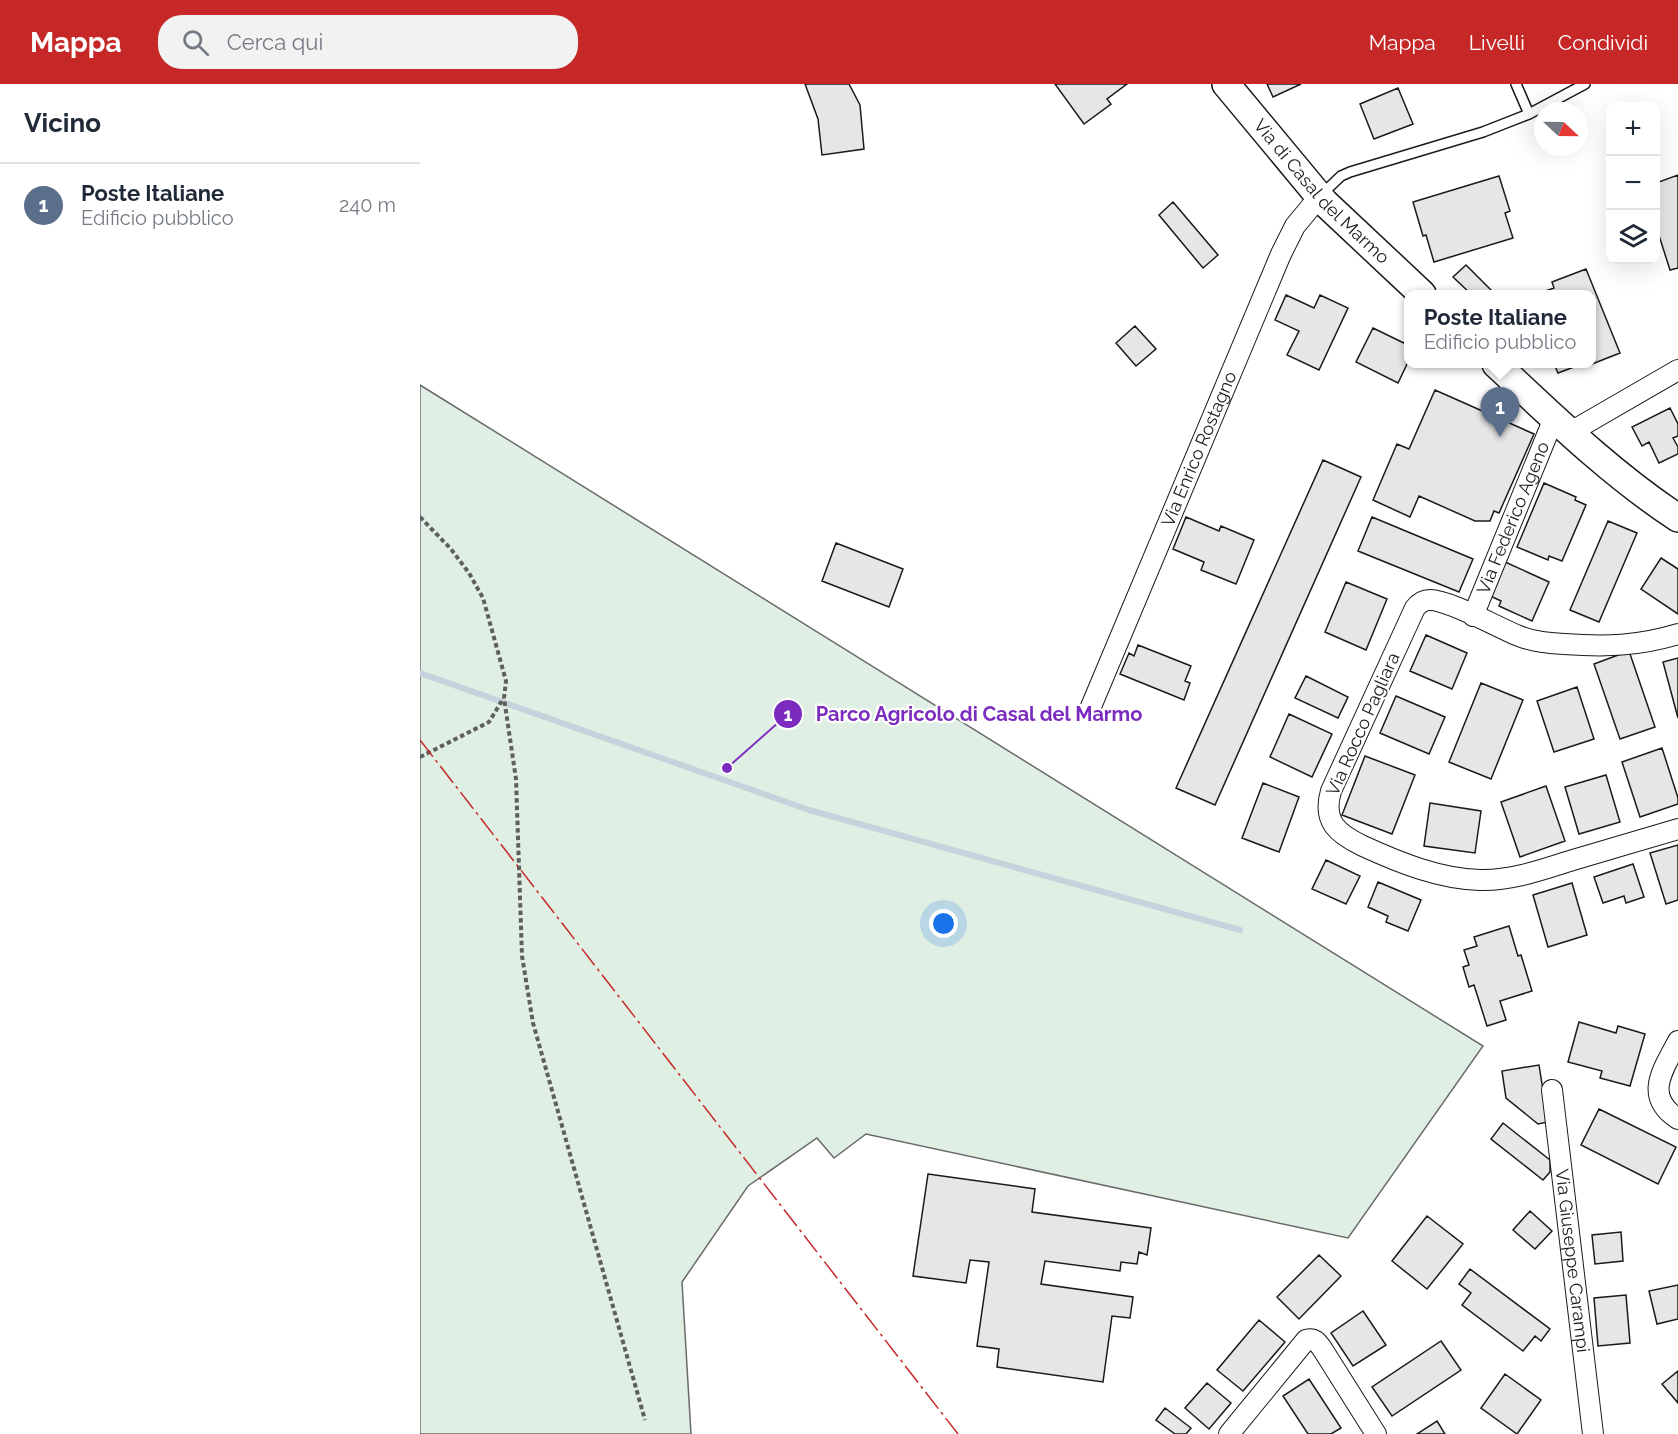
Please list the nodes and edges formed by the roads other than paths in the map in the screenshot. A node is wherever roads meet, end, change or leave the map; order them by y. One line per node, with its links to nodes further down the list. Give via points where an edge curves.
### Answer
1 (1226, 84): 5 (main road, Via di Casal del Marmo)
2 (1516, 84): 4 (lane)
3 (1585, 84): 4 (lane)
4 (1529, 114): 5 (lane, via 1350,172)
5 (1319, 197): 6 (main road, Via di Casal del Marmo); 13 (street, Via Enrico Rostagno, via 1295,226 1281,254)
6 (1418, 290)
7 (1501, 368): 9 (main road)
8 (1678, 370): 9 (street)
9 (1562, 425): 10 (main road, via 1614,471); 11 (street, Via Federico Ageno)
10 (1678, 518)
11 (1473, 616): 12 (street, Via Rocco Pagliara, via 1521,637 1556,643 1621,646); 14 (street, Via Rocco Pagliara, via 1436,601 1422,602 1415,608 1331,791 1328,812 1338,831 1423,870 1453,878 1493,880)
12 (1678, 634)
13 (1090, 709)
14 (1678, 829)
15 (1678, 1041): 17 (street, via 1658,1093 1660,1102)
16 (1552, 1090): 20 (street, Via Giuseppe Carampi)
17 (1678, 1119)
18 (1228, 1434): 19 (street, via 1306,1340 1313,1339)
19 (1376, 1434)
20 (1593, 1434)

